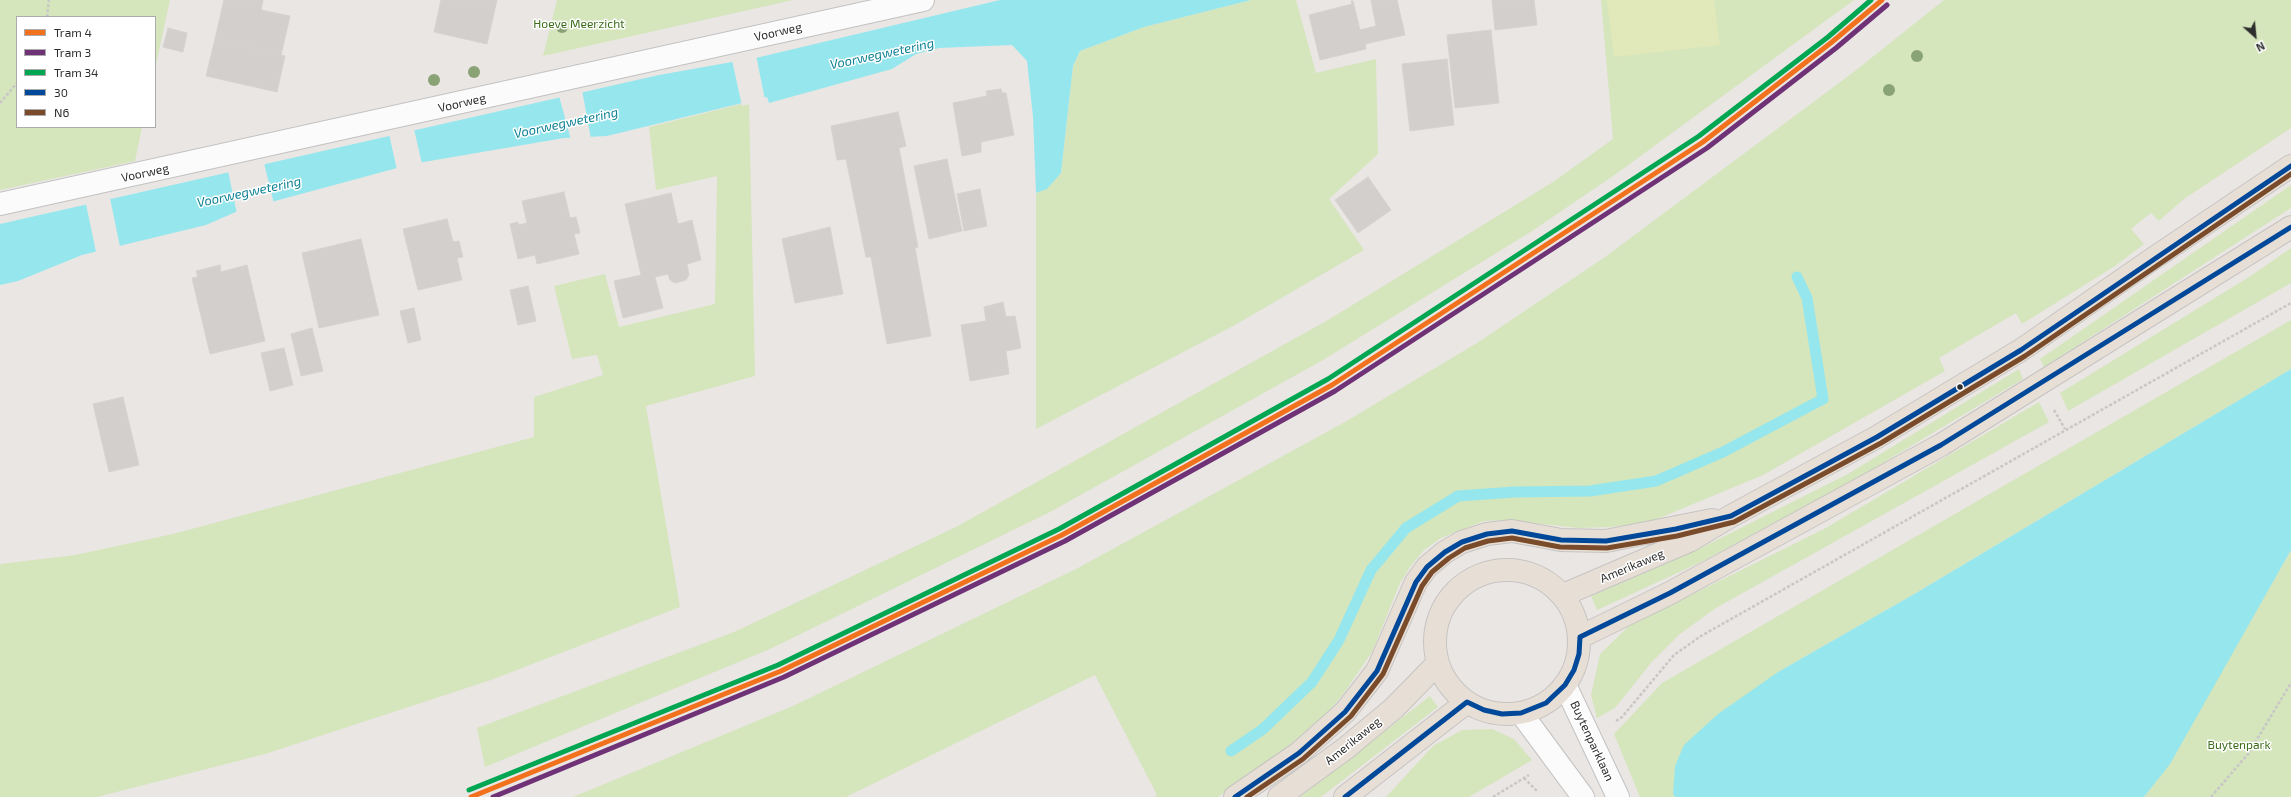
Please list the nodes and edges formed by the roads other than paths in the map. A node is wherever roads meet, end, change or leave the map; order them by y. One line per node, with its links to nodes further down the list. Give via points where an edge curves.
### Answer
1 (923, 0): 3 (street, Voorweg)
2 (2291, 166): 5 (main road, Amerikaweg, via 2021,350 1846,454)
3 (0, 204)
4 (2291, 227): 7 (main road, via 1941,445 1677,589)
5 (1731, 516): 6 (main road, Amerikaweg, via 1689,541); 12 (main road, via 1606,541 1561,540 1512,531 1487,534 1462,542 1426,567 1406,599 1377,671 1345,712 1299,753)
6 (1563, 595): 7 (main road, via 1572,608); 8 (main road, via 1539,577 1510,570 1495,571 1467,582 1446,604 1439,618 1435,647)
7 (1580, 636): 9 (main road, via 1579,654)
8 (1438, 662): 10 (main road, via 1449,684); 13 (main road, Amerikaweg, via 1388,713 1346,748)
9 (1566, 685): 11 (main road, via 1546,703); 16 (street, Buytenparklaan)
10 (1467, 702): 11 (main road, via 1484,710 1502,714); 14 (main road)
11 (1521, 713): 15 (street)
12 (1235, 797)
13 (1279, 797)
14 (1345, 797)
15 (1583, 797)
16 (1618, 797)

